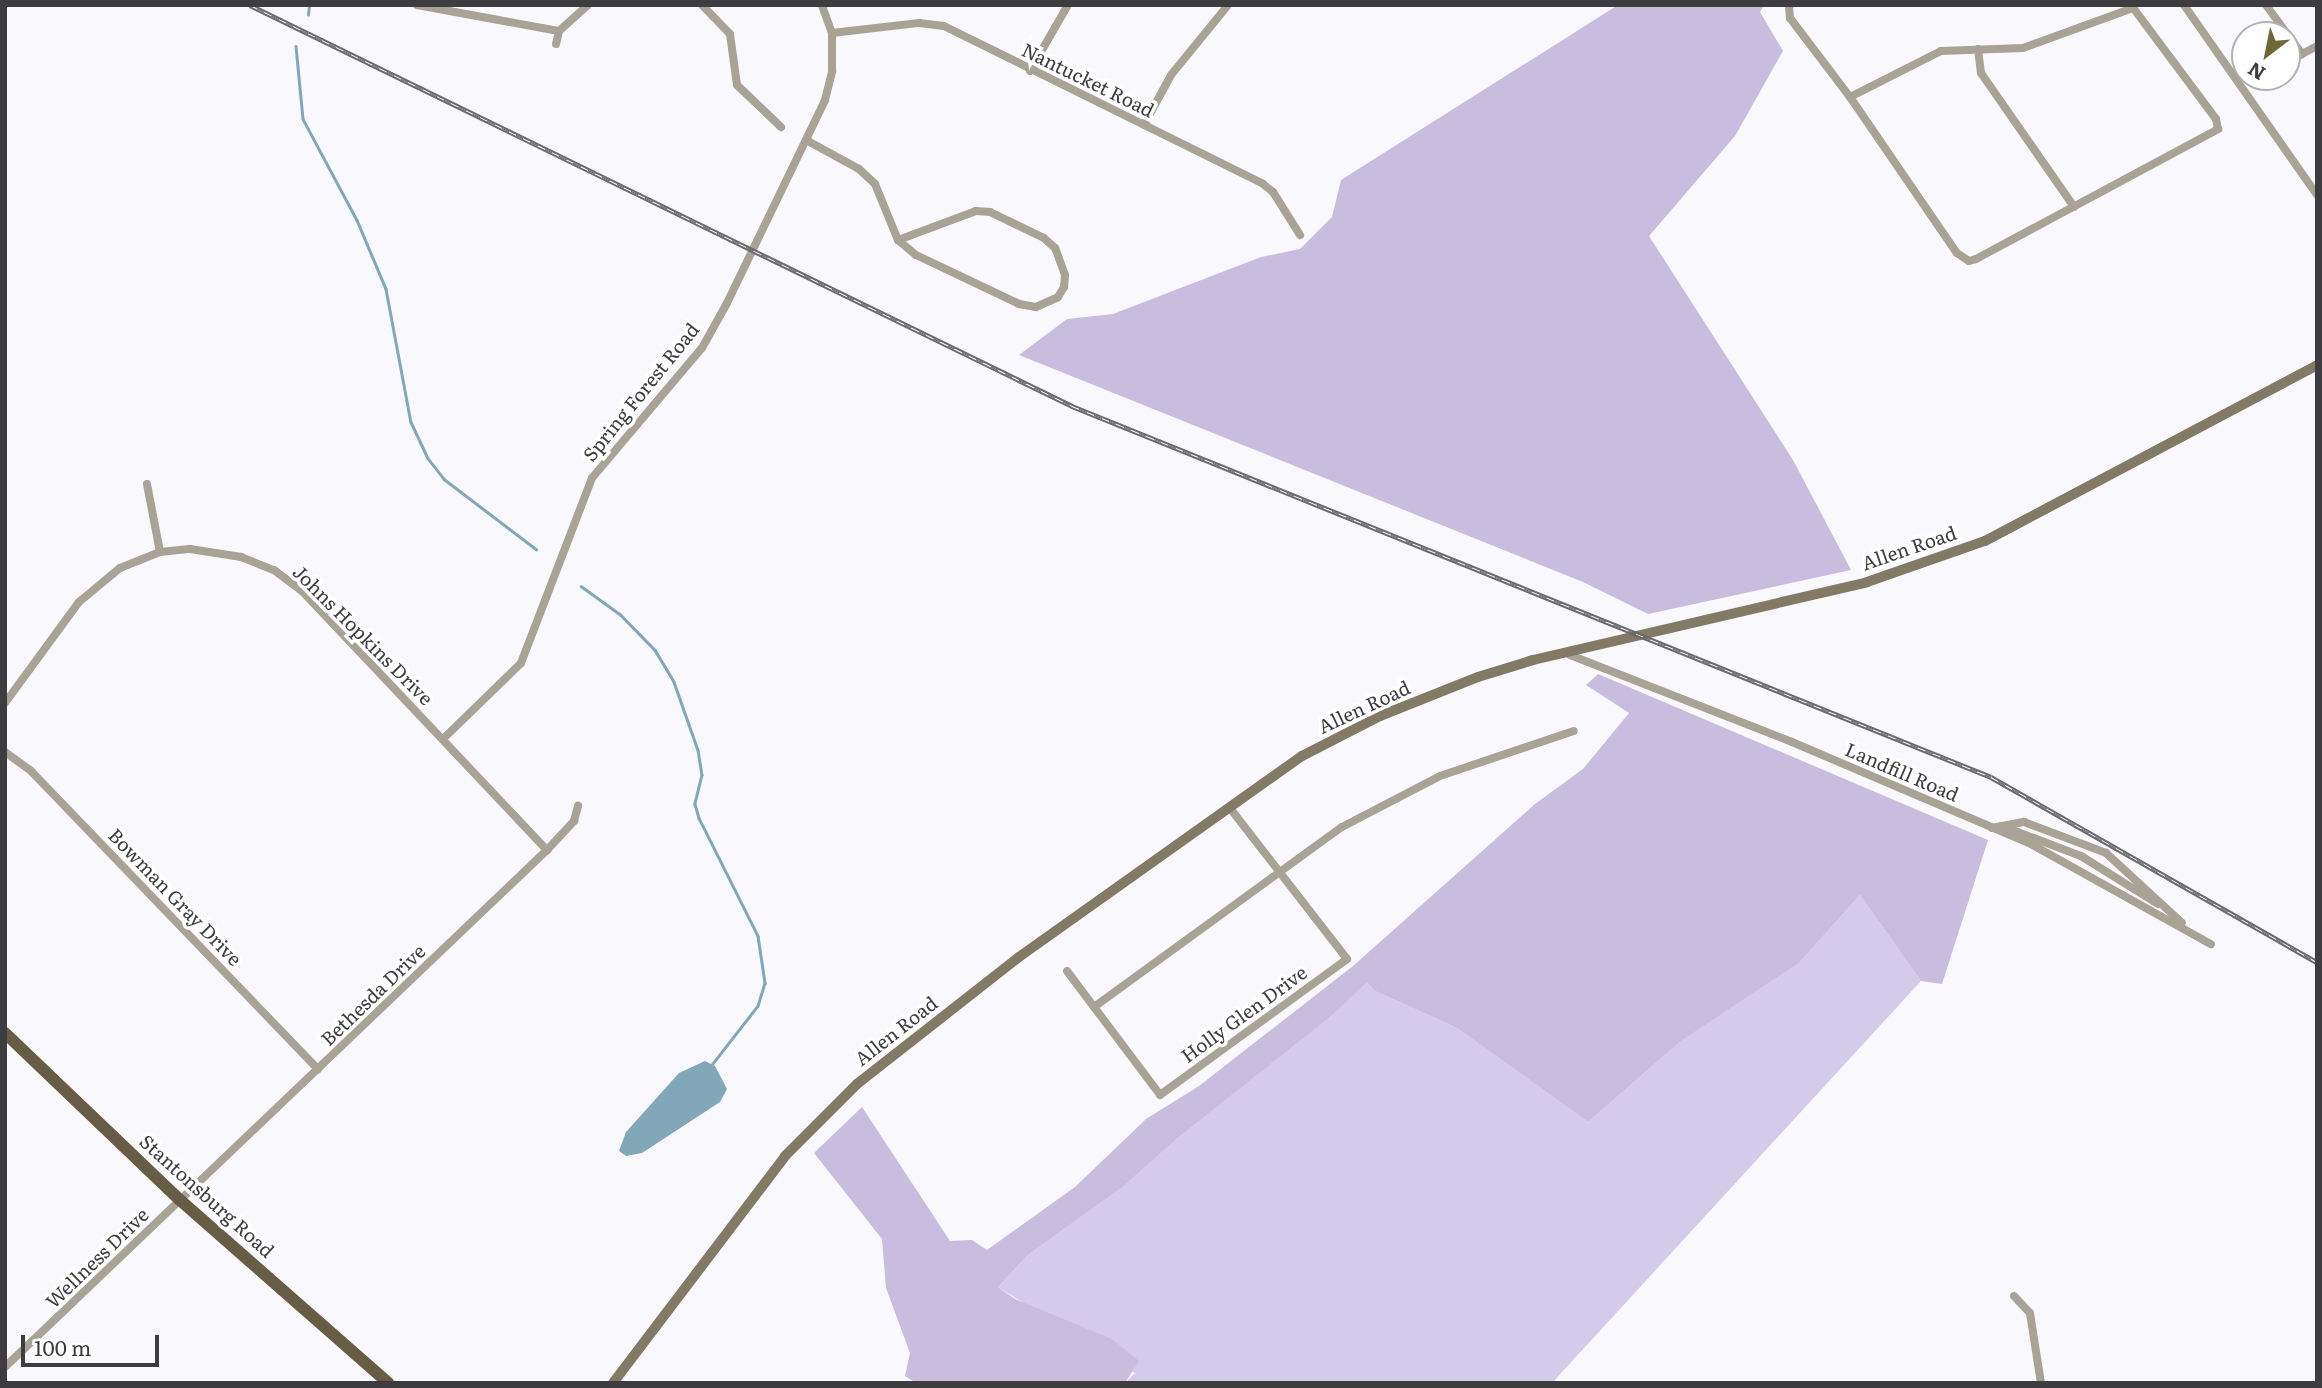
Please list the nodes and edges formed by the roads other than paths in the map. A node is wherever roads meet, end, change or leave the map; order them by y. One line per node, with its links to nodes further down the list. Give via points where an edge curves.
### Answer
1 (417, 5): 11 (street)
2 (589, 5): 11 (street)
3 (702, 5): 20 (street, via 730,34 737,85)
4 (822, 5): 12 (street, Spring Forest Road)
5 (1068, 5): 17 (street)
6 (1228, 5): 19 (street, via 1171,75)
7 (1789, 5): 18 (street, via 1790,18)
8 (2184, 5): 22 (street)
9 (2266, 5): 16 (street)
10 (2132, 7): 15 (street, via 2023,48); 23 (street, via 2218,129)
11 (559, 31): 13 (street)
12 (832, 33): 17 (street, Nantucket Road, via 919,23 944,26); 21 (street, Spring Forest Road, via 827,90)
13 (556, 44)
14 (2317, 46): 16 (street)
15 (1978, 49): 18 (street, via 1941,51); 23 (street, via 1980,73)
16 (2302, 54)
17 (1030, 71): 19 (street, Nantucket Road)
18 (1850, 97): 23 (street, via 1963,259 1976,259)
19 (1144, 125): 24 (street, Nantucket Road, via 1263,184)
20 (781, 127)
21 (806, 140): 25 (street, via 859,169 875,184); 32 (street, Spring Forest Road, via 702,348 592,478 521,663)
22 (2317, 195)
23 (2074, 207)
24 (1300, 235)
25 (898, 240): 25 (street, via 916,255 1019,304 1036,307 1058,297 1064,287 1065,275 1055,248 990,212 976,211)
26 (2317, 365): 29 (main road, Allen Road, via 1984,541 1867,582)
27 (146, 484): 28 (street)
28 (160, 552): 30 (street, Johns Hopkins Drive, via 95,584); 32 (street, Johns Hopkins Drive, via 214,550 274,570 302,591)
29 (1570, 654): 35 (main road, Allen Road, via 1478,677 1380,716 1303,756); 37 (street, Landfill Road)
30 (5, 703)
31 (1574, 731): 39 (street, via 1440,776 1342,827)
32 (444, 738): 38 (street, Johns Hopkins Drive)
33 (5, 752): 46 (street, Bowman Gray Drive, via 31,771)
34 (578, 806): 38 (street, Bethesda Drive, via 574,821)
35 (1229, 807): 39 (street, Holly Glen Drive); 51 (main road, Allen Road, via 1018,957 857,1084 785,1156)
36 (2001, 826): 37 (street); 40 (street, via 2081,856); 40 (street, via 2024,822 2053,829 2106,853)
37 (1992, 828): 41 (street, Landfill Road, via 2145,904)
38 (547, 850): 46 (street, Bethesda Drive)
39 (1279, 871): 44 (street); 44 (street, Holly Glen Drive, via 1347,959 1160,1095)
40 (2173, 913): 41 (street)
41 (2196, 936): 42 (street, Landfill Road)
42 (2211, 944)
43 (1067, 971): 44 (street, Holly Glen Drive)
44 (1094, 1007)
45 (5, 1033): 47 (main road, Stantonsburg Road)
46 (317, 1069): 47 (street, Bethesda Drive)
47 (180, 1200): 49 (street, Wellness Drive); 50 (main road, Stantonsburg Road)
48 (2014, 1296): 52 (street, via 2030,1313)
49 (5, 1367)
50 (388, 1383)
51 (613, 1383)
52 (2041, 1383)

